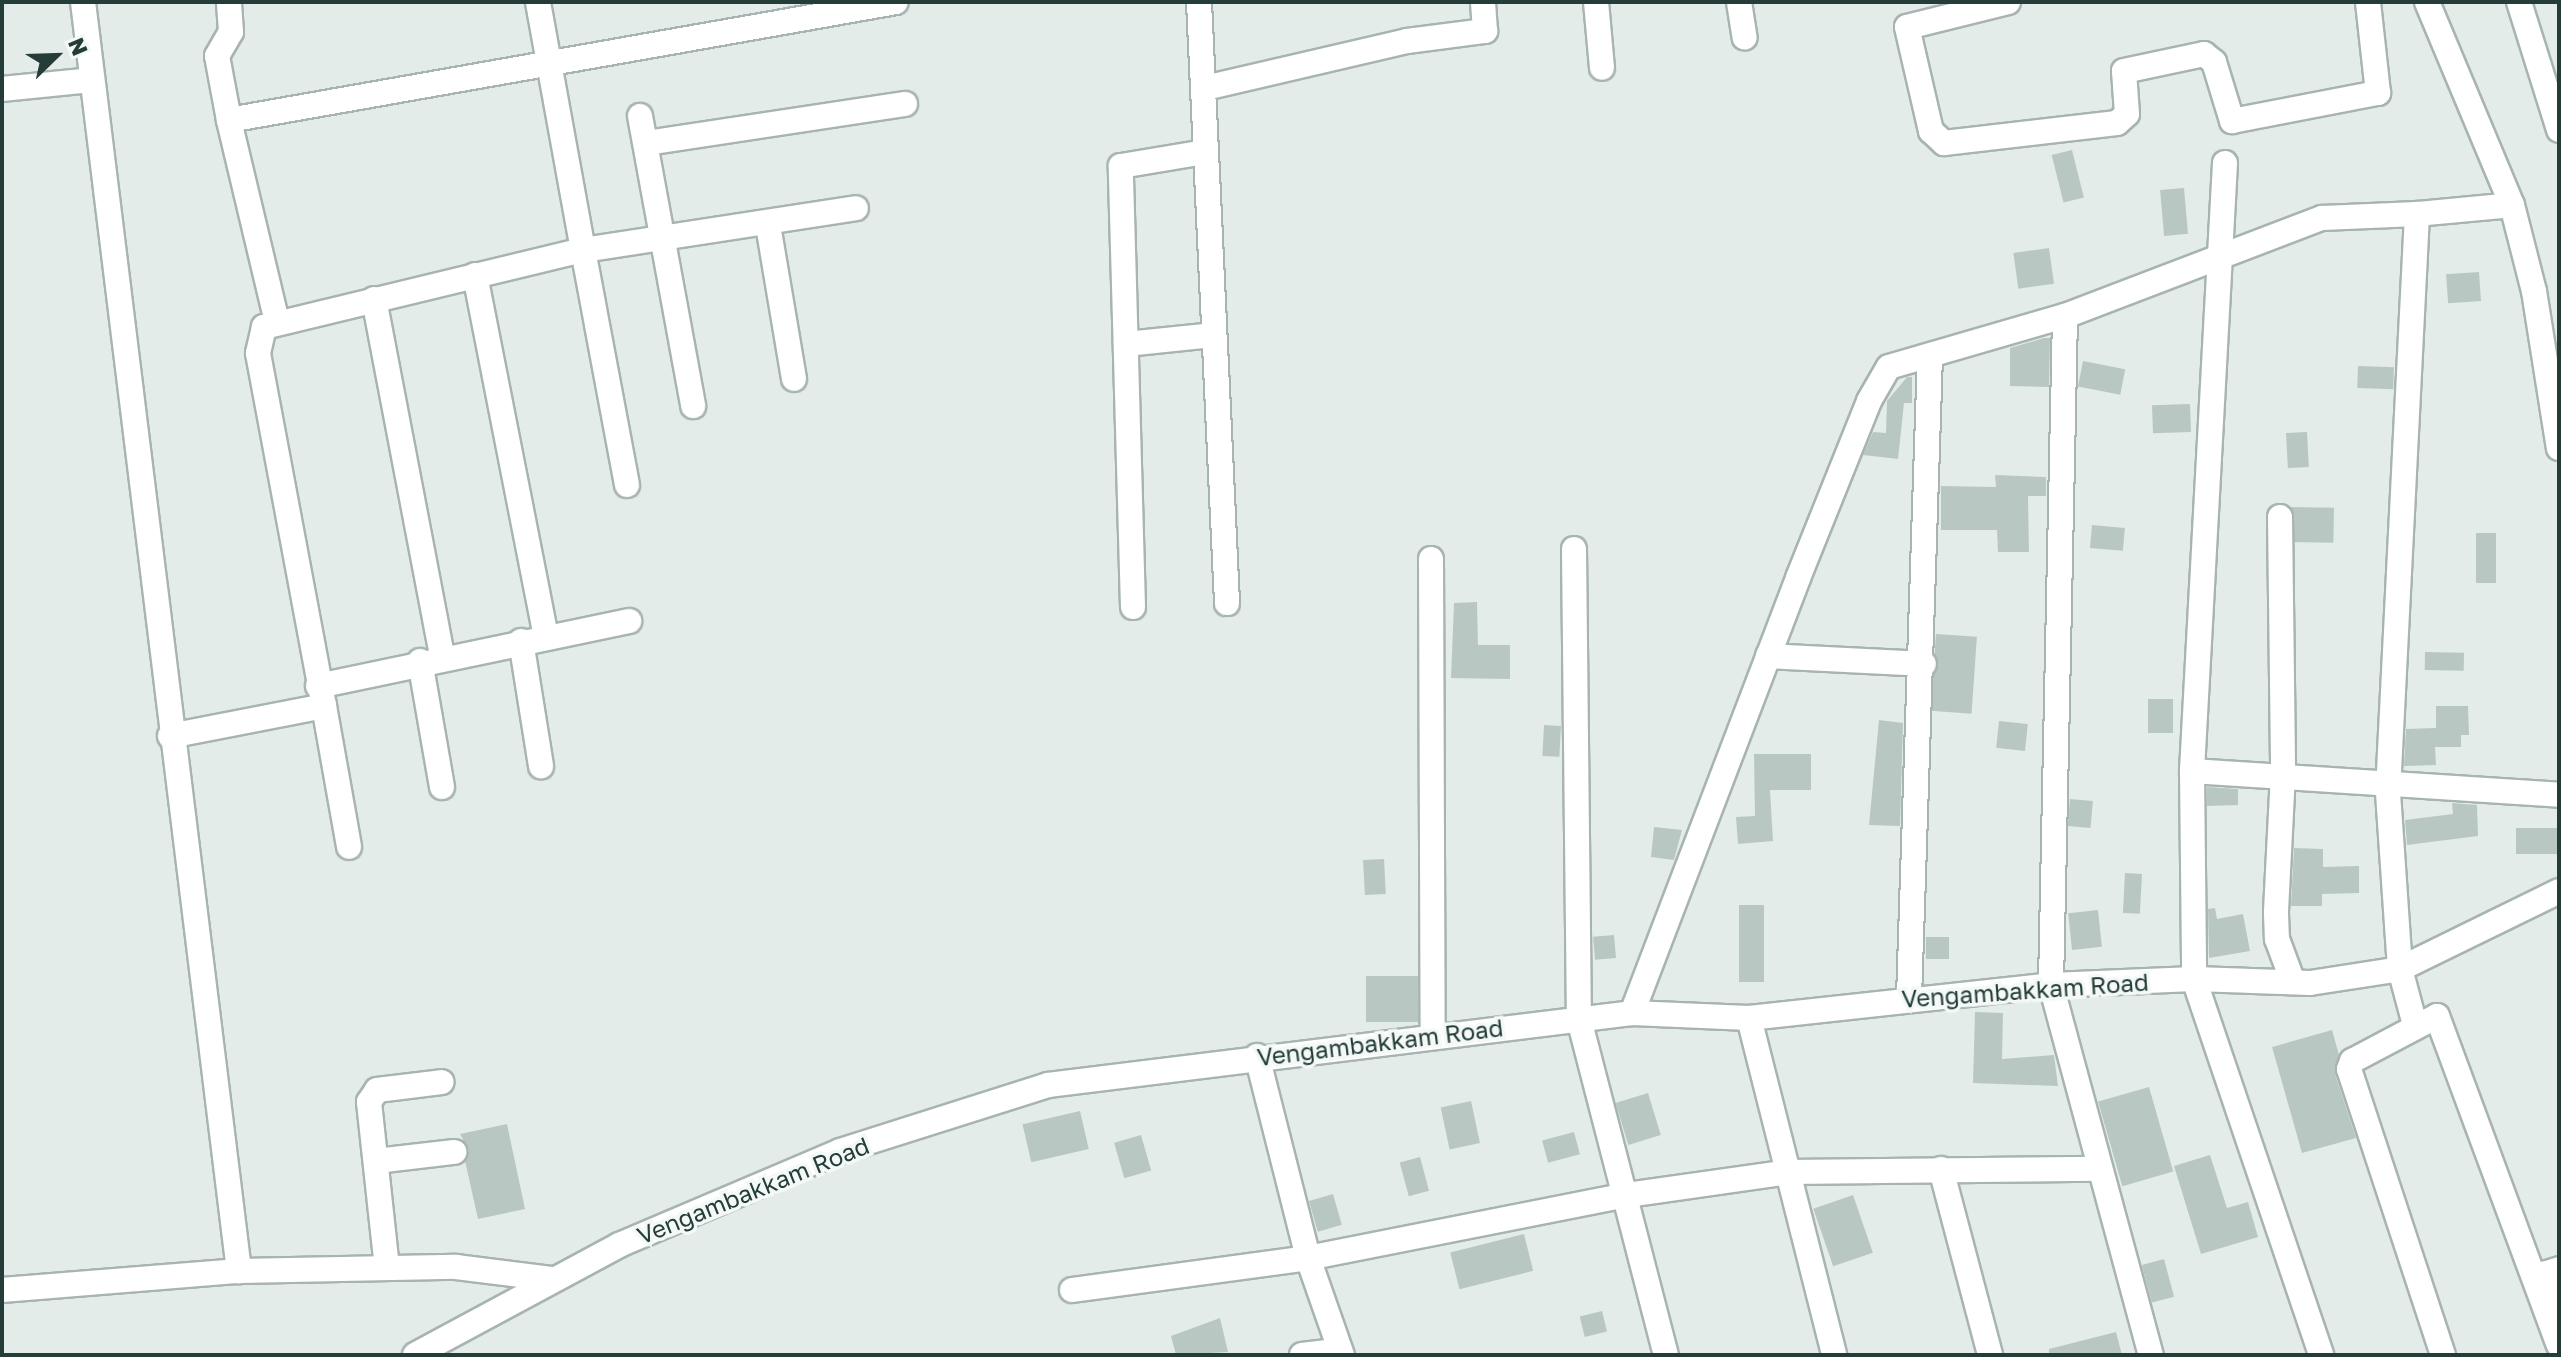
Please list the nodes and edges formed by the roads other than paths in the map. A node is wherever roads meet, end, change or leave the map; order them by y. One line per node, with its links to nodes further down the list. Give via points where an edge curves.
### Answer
1 (83, 2): 16 (street)
2 (229, 2): 21 (street, via 231,32 217,56)
3 (538, 2): 14 (street)
4 (896, 2): 14 (street)
5 (1199, 2): 17 (street)
6 (1483, 2): 17 (street, via 1485,31 1407,41)
7 (1596, 2): 15 (street)
8 (1739, 2): 13 (street)
9 (2008, 2): 10 (street, via 1907,27 1931,131 1944,143 2117,123 2127,114 2124,71 2204,54 2212,57 2232,121 2378,93)
10 (2368, 2)
11 (2427, 2): 26 (street)
12 (2519, 2): 22 (street)
13 (1745, 38)
14 (550, 66): 21 (street); 31 (street)
15 (1602, 68)
16 (92, 80): 18 (street); 56 (street)
17 (1205, 88): 24 (street)
18 (2, 89)
19 (905, 104): 23 (street)
20 (640, 116): 23 (street)
21 (229, 120): 36 (street)
22 (2559, 130)
23 (646, 143): 30 (street)
24 (1205, 152): 37 (street); 38 (street, via 1121,166)
25 (2225, 163): 32 (street)
26 (2512, 205): 28 (street); 42 (street, via 2534,291)
27 (856, 208): 29 (street)
28 (2417, 214): 32 (street, via 2333,216); 60 (street)
29 (768, 225): 30 (street); 40 (street)
30 (665, 239): 31 (street); 41 (street)
31 (583, 250): 33 (street); 43 (street)
32 (2219, 256): 35 (street); 58 (street)
33 (475, 275): 34 (street); 50 (street)
34 (374, 299): 36 (street); 53 (street)
35 (2065, 316): 39 (street); 68 (street)
36 (277, 322): 55 (street, via 258,336 258,353)
37 (1213, 335): 38 (street); 47 (street)
38 (1126, 344): 48 (street)
39 (1930, 356): 52 (street, via 1889,367 1877,385); 54 (street)
40 (794, 379)
41 (693, 406)
42 (2559, 448)
43 (627, 485)
44 (2280, 517): 59 (street)
45 (1574, 549): 72 (street)
46 (1431, 559): 74 (street)
47 (1227, 603)
48 (1133, 607)
49 (629, 621): 50 (street)
50 (546, 637): 51 (street)
51 (521, 641): 53 (street); 57 (street)
52 (1768, 656): 54 (street); 70 (street)
53 (431, 658): 55 (street); 61 (street)
54 (1924, 664): 69 (street)
55 (321, 696): 56 (street); 63 (street)
56 (170, 736): 86 (street)
57 (541, 766)
58 (2192, 771): 59 (street); 66 (street)
59 (2283, 773): 60 (street); 67 (street, via 2277,939)
60 (2390, 783): 62 (street); 65 (street)
61 (442, 787)
62 (2559, 795)
63 (349, 847)
64 (2559, 891): 65 (street, Vengambakkam Road)
65 (2400, 969): 67 (street, Vengambakkam Road); 73 (street)
66 (2194, 979): 67 (street, Vengambakkam Road); 68 (street, Vengambakkam Road); 99 (street)
67 (2293, 982)
68 (2051, 985): 69 (street, Vengambakkam Road); 80 (street)
69 (1909, 998): 71 (street, Vengambakkam Road)
70 (1632, 1013): 71 (street, Vengambakkam Road); 72 (street, Vengambakkam Road)
71 (1749, 1018): 81 (street)
72 (1579, 1019): 74 (street, Vengambakkam Road); 82 (street)
73 (2415, 1025): 91 (street, via 2437,1016); 100 (street, via 2352,1061 2349,1069)
74 (1433, 1036): 75 (street, Vengambakkam Road)
75 (1257, 1056): 83 (street); 87 (street, Vengambakkam Road, via 1048,1085 840,1151)
76 (442, 1082): 78 (street, via 372,1095)
77 (454, 1152): 78 (street)
78 (376, 1161): 84 (street)
79 (1941, 1169): 80 (street); 81 (street); 97 (street)
80 (2099, 1169): 98 (street)
81 (1788, 1172): 82 (street); 96 (street)
82 (1620, 1196): 83 (street); 95 (street)
83 (1308, 1258): 89 (street); 92 (street)
84 (387, 1268): 86 (street); 87 (street, via 456,1267)
85 (2559, 1269): 90 (street, via 2544,1274)
86 (239, 1271): 88 (street)
87 (553, 1279): 93 (street, Vengambakkam Road)
88 (2, 1290)
89 (1072, 1290)
90 (2559, 1317)
91 (2559, 1345)
92 (1341, 1352): 94 (street)
93 (415, 1355)
94 (1302, 1355)
95 (1666, 1355)
96 (1834, 1355)
97 (1990, 1355)
98 (2151, 1355)
99 (2321, 1355)
100 (2443, 1355)

